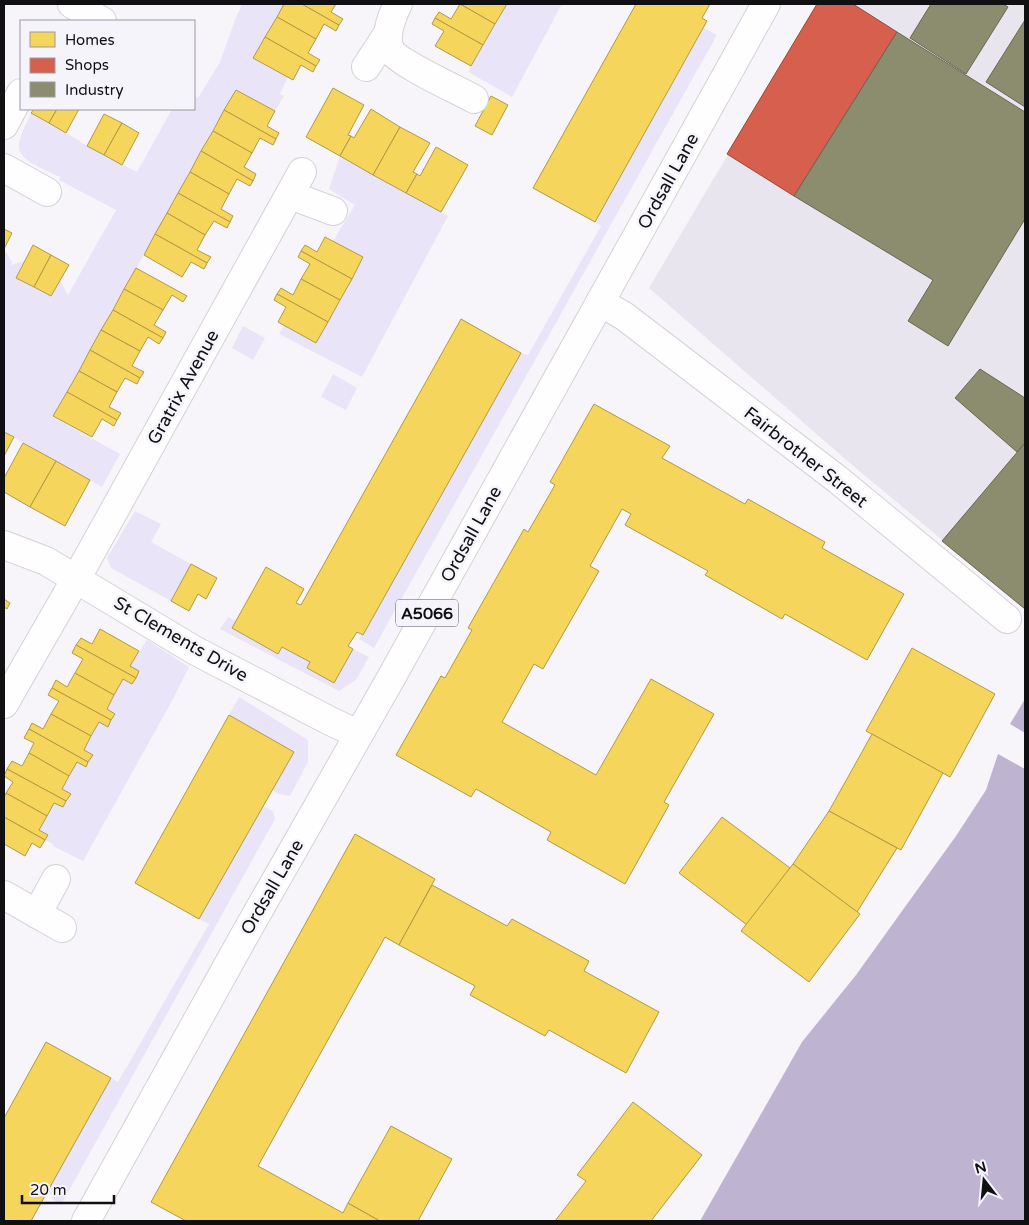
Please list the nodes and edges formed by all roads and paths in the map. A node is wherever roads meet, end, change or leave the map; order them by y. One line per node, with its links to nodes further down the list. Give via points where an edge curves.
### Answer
1 (71, 4): 4 (street); 5 (street)
2 (398, 4): 6 (street)
3 (766, 4): 14 (street, Ordsall Lane / A5066)
4 (62, 20)
5 (100, 20)
6 (387, 35): 7 (street); 9 (street, via 390,50 401,60)
7 (366, 67)
8 (20, 95): 10 (street)
9 (474, 99)
10 (4, 125)
11 (4, 168): 12 (street)
12 (47, 192)
13 (333, 211): 16 (street, Gratrix Avenue, via 296,184)
14 (600, 302): 17 (street, Fairbrother Street, via 624,316 837,479); 19 (street, Ordsall Lane / A5066)
15 (4, 545): 16 (street, St Clements Drive, via 46,561)
16 (75, 578): 18 (street, Gratrix Avenue); 19 (street, St Clements Drive, via 194,650)
17 (1007, 620)
18 (4, 704)
19 (358, 734): 24 (street, Ordsall Lane / A5066)
20 (56, 879): 22 (street)
21 (4, 896): 22 (street)
22 (37, 914): 23 (street)
23 (62, 928)
24 (86, 1221)

